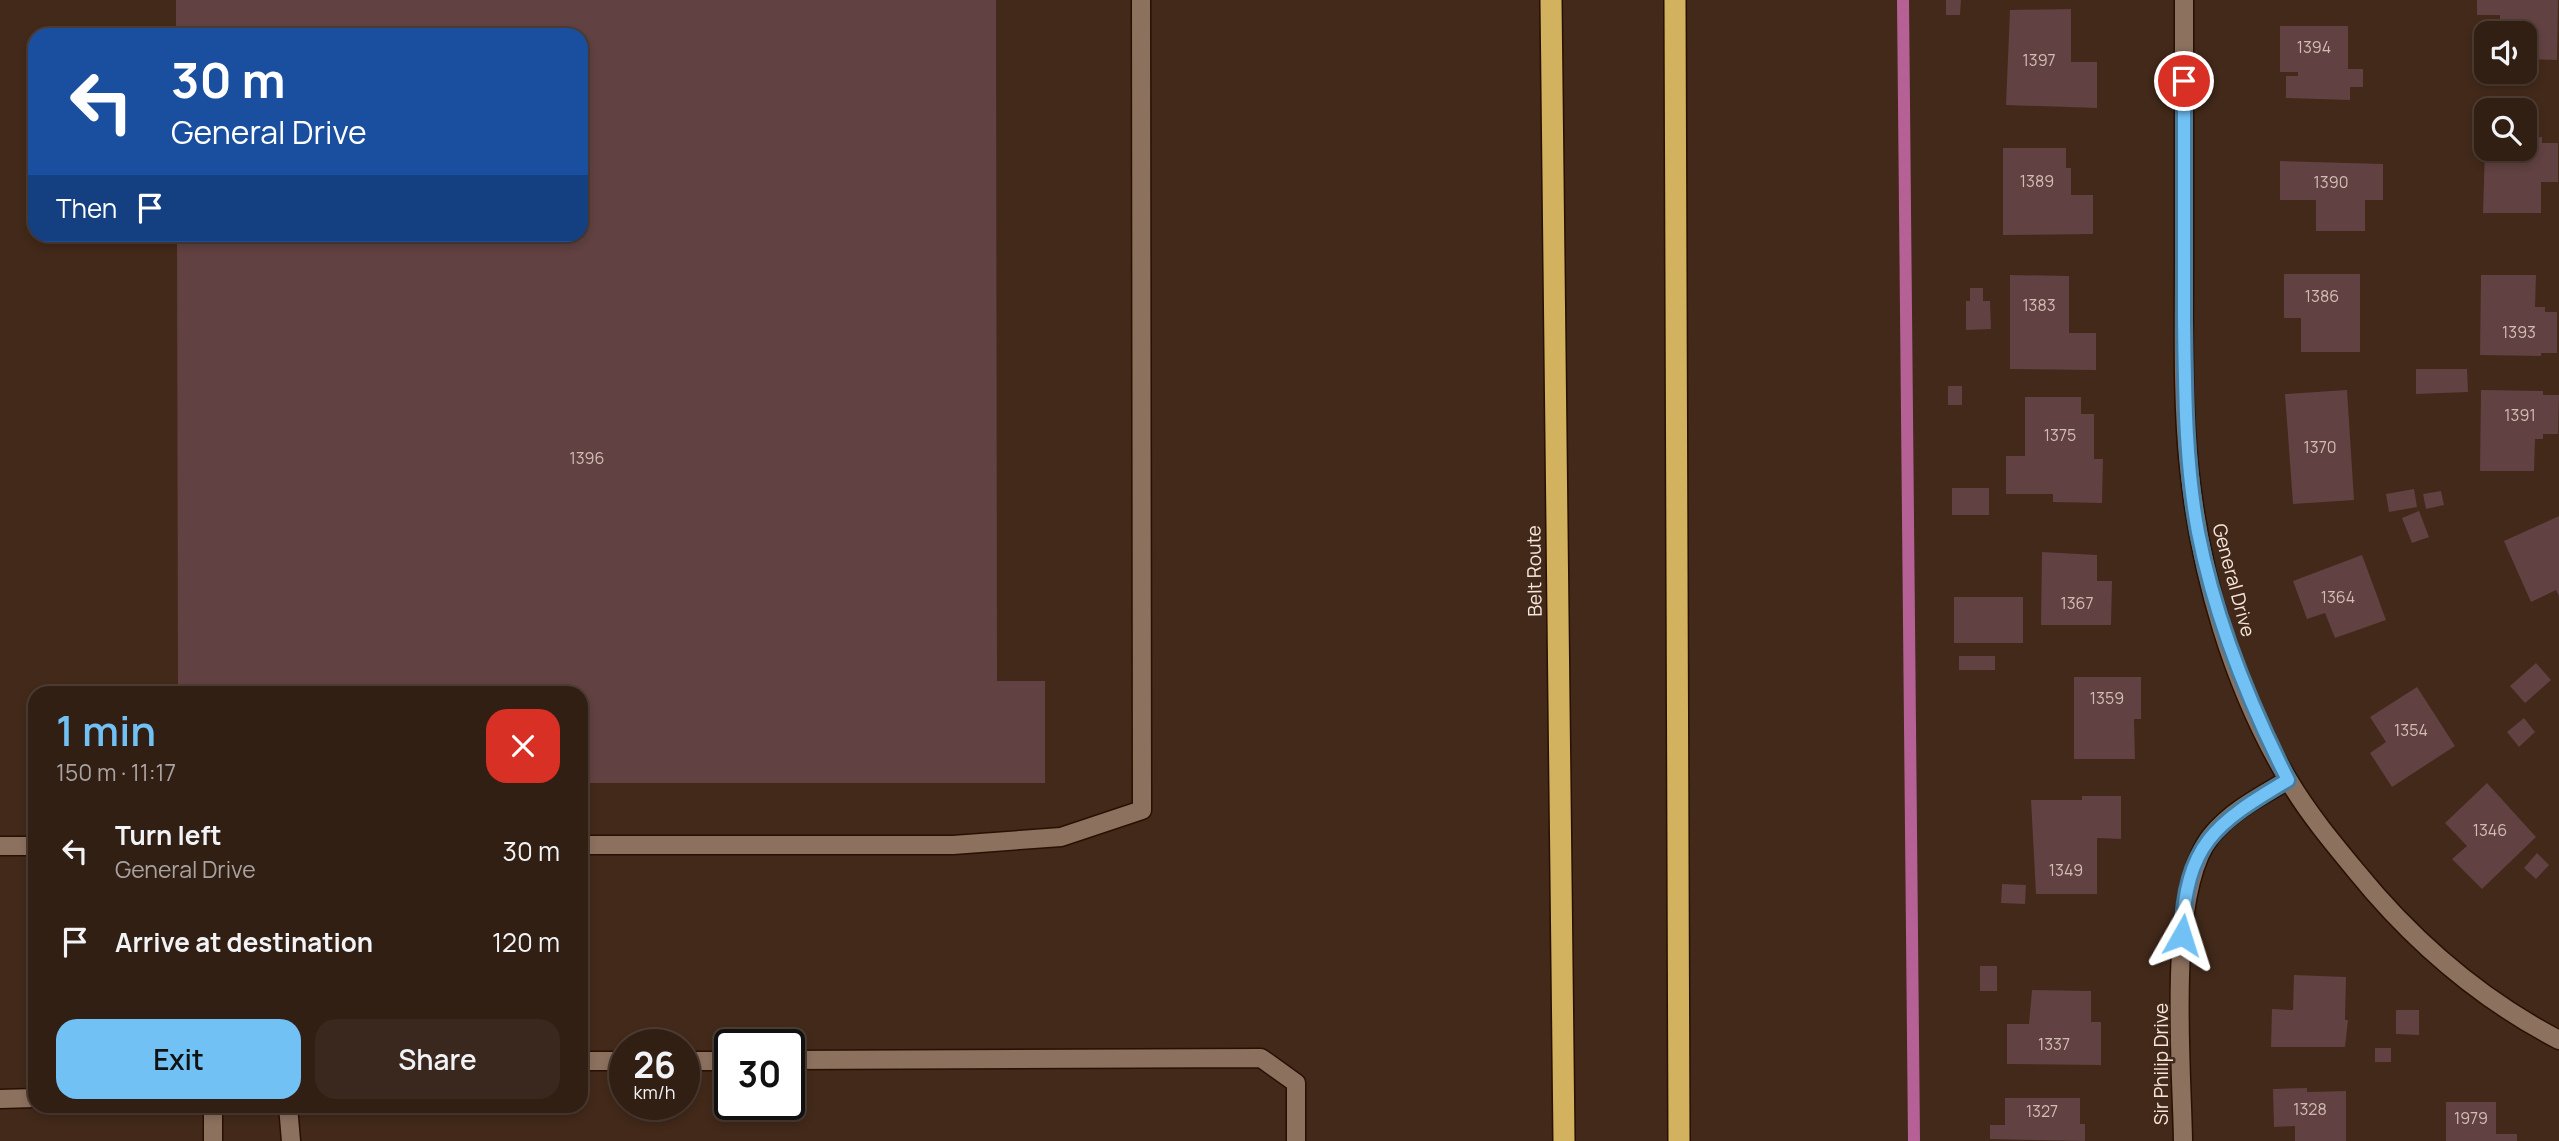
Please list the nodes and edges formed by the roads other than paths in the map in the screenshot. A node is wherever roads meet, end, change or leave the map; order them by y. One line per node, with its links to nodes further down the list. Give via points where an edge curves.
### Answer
1 (1141, 0): 6 (street, via 1142,810 1062,837 953,845)
2 (1551, 0): 20 (highway, Belt Route)
3 (1675, 0): 21 (highway)
4 (2184, 0): 5 (street, General Drive, via 2185,379 2191,479 2204,558 2233,659)
5 (2288, 780): 9 (street, General Drive, via 2325,834 2409,930 2457,974); 22 (street, Sir Philip Drive, via 2228,817 2196,861 2187,889 2182,952)
6 (588, 845)
7 (0, 846): 8 (street)
8 (28, 846)
9 (2559, 1040)
10 (805, 1060): 19 (street, via 1261,1058 1296,1083)
11 (588, 1061): 12 (street)
12 (609, 1061)
13 (28, 1098): 14 (street)
14 (0, 1099)
15 (213, 1113): 17 (street)
16 (289, 1113): 18 (street)
17 (214, 1141)
18 (291, 1141)
19 (1296, 1141)
20 (1564, 1141)
21 (1679, 1141)
22 (2183, 1141)

